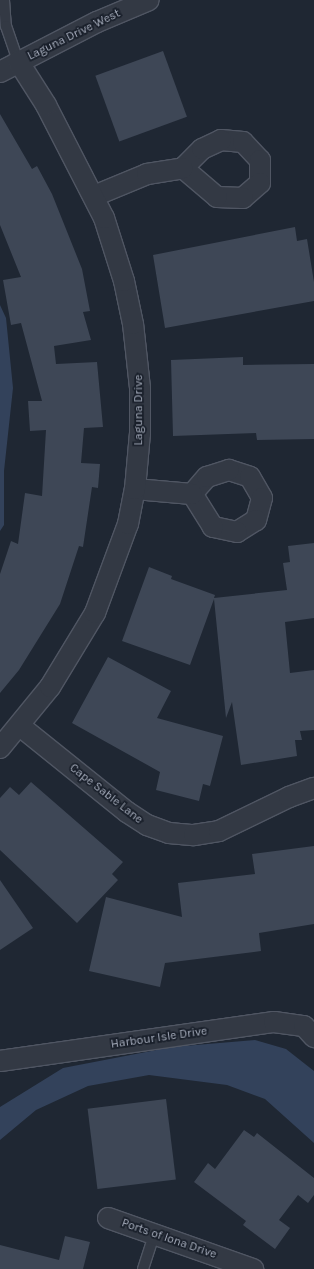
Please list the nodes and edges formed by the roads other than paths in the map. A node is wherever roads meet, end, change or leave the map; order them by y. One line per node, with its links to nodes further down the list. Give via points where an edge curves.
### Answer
1 (4, 0): 3 (lane, via 6,26)
2 (149, 0): 3 (street, Laguna Drive West, via 97,22)
3 (18, 61): 4 (street, Laguna Drive West); 6 (street, Laguna Drive, via 46,105)
4 (0, 72)
5 (183, 168): 6 (street, via 147,174)
6 (94, 196): 7 (street, Laguna Drive, via 124,281 138,356 140,433)
7 (135, 489): 8 (street); 9 (street, Laguna Drive, via 119,554 95,613 62,669)
8 (192, 494)
9 (20, 726): 10 (street, Laguna Drive); 11 (street, Cape Sable Lane, via 127,812 147,825 169,833 194,835 219,831 289,797)
10 (0, 748)
11 (314, 788)
12 (314, 1036): 13 (street, Harbour Isle Drive, via 304,1026 274,1022)
13 (0, 1061)
14 (108, 1218): 15 (street, Ports of Iona Drive)
15 (155, 1233): 16 (lane); 17 (street, Ports of Iona Drive)
16 (143, 1269)
17 (253, 1269)

